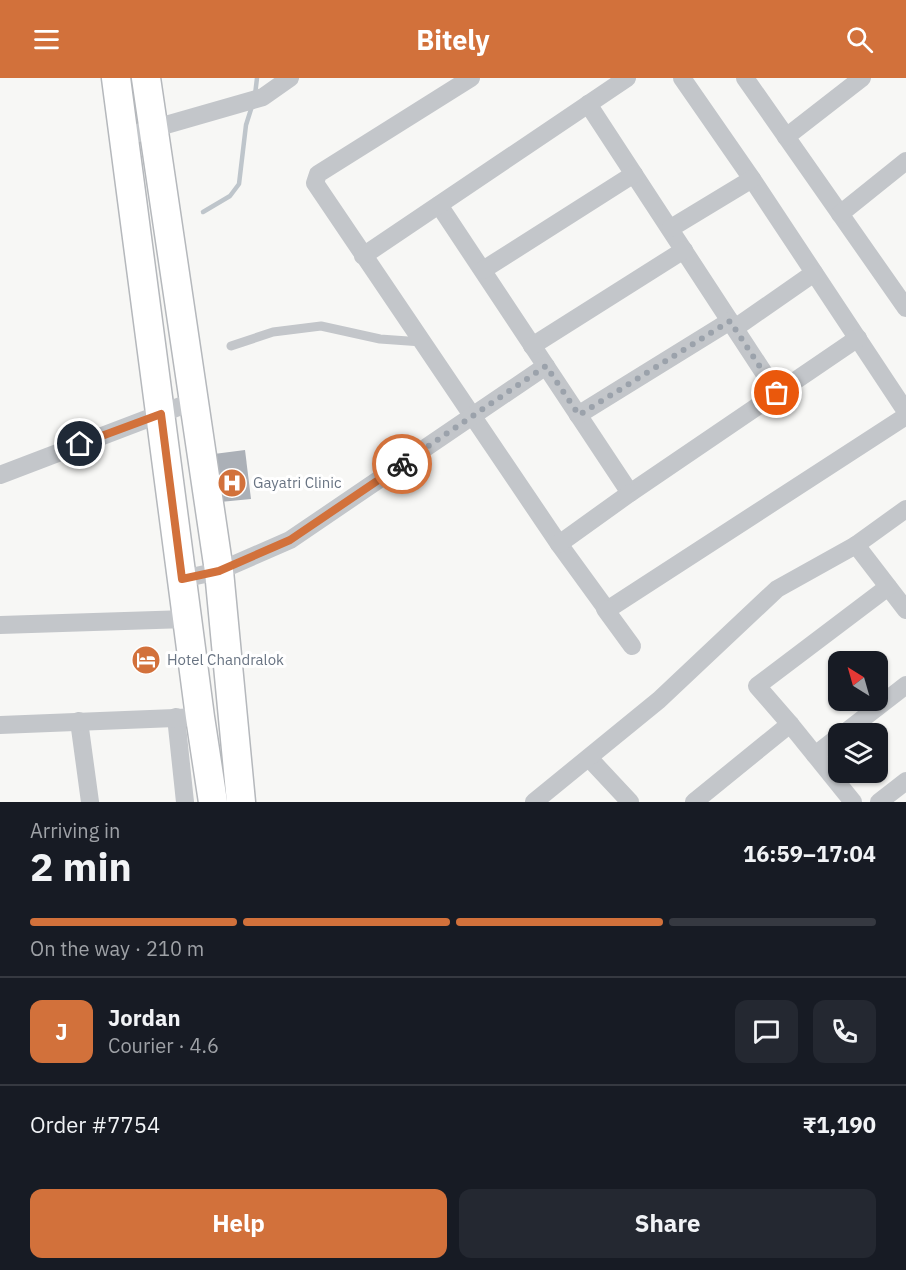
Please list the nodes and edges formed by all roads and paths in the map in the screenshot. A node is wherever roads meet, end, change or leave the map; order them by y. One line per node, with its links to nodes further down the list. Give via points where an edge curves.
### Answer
1 (116, 78): 11 (main road)
2 (146, 78): 10 (main road)
3 (290, 78): 10 (street, via 263,97)
4 (471, 78): 22 (street, via 318,174 315,183)
5 (627, 78): 9 (street)
6 (682, 78): 15 (street)
7 (745, 78): 12 (street)
8 (862, 78): 12 (street)
9 (588, 104): 14 (street); 16 (street)
10 (154, 129): 11 (street); 19 (main road)
11 (124, 137): 20 (main road)
12 (786, 137): 17 (street)
13 (906, 161): 17 (street)
14 (634, 174): 18 (street); 23 (street)
15 (752, 179): 18 (street); 24 (street)
16 (439, 205): 22 (street); 23 (street)
17 (840, 214): 25 (street)
18 (671, 228): 21 (street)
19 (171, 241): 20 (main road); 33 (main road)
20 (138, 247): 34 (main road)
21 (684, 250): 26 (street); 30 (street)
22 (363, 256): 28 (street)
23 (483, 270): 30 (street)
24 (814, 273): 26 (street); 27 (street)
25 (904, 302)
26 (733, 324): 32 (street); 35 (street)
27 (858, 338): 32 (street); 45 (street, via 904,410 903,418)
28 (422, 342): 29 (lane, via 380,339 321,326 273,332); 36 (street)
29 (231, 346)
30 (532, 346): 31 (street)
31 (546, 366): 35 (street); 36 (street)
32 (777, 393): 38 (street)
33 (194, 401): 34 (street); 42 (main road)
34 (161, 414): 37 (street); 43 (main road)
35 (579, 415): 38 (street)
36 (472, 416): 40 (street); 42 (street, via 290,540)
37 (0, 475)
38 (630, 493): 40 (street)
39 (906, 509): 41 (street)
40 (559, 544): 45 (street)
41 (856, 545): 44 (street); 58 (street, via 777,589 659,700)
42 (219, 571): 43 (street); 63 (main road)
43 (182, 579): 47 (main road)
44 (888, 587): 46 (street); 54 (street, via 757,686)
45 (605, 609): 49 (street)
46 (906, 610)
47 (187, 619): 48 (street); 51 (main road)
48 (0, 625)
49 (632, 646)
50 (906, 686): 53 (street)
51 (188, 717): 52 (street); 61 (street); 62 (main road)
52 (79, 721): 55 (street); 60 (street)
53 (857, 723)
54 (790, 724): 57 (street); 66 (street)
55 (0, 725)
56 (828, 745): 57 (street)
57 (815, 755): 67 (street)
58 (589, 758): 64 (street); 65 (street)
59 (906, 781): 68 (street)
60 (90, 802)
61 (185, 802)
62 (213, 802)
63 (241, 802)
64 (534, 802)
65 (630, 802)
66 (694, 802)
67 (853, 802)
68 (879, 802)

